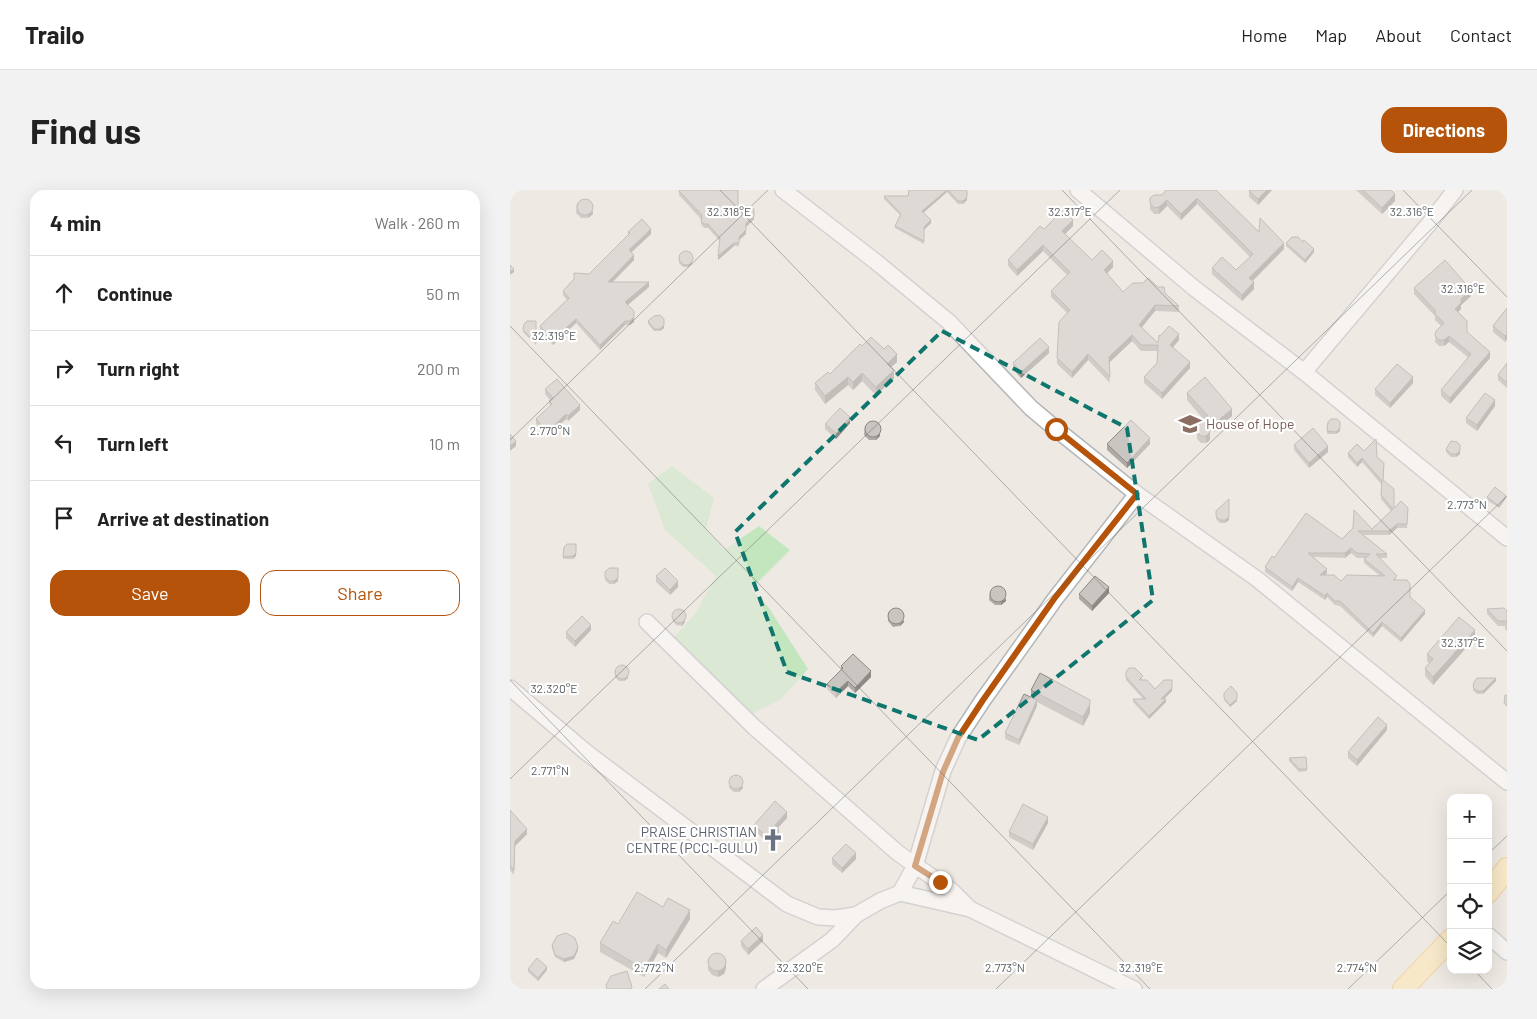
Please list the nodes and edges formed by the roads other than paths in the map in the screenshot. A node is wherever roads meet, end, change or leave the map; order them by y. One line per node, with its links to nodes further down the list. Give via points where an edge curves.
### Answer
1 (783, 190): 5 (street, via 949,322 1031,408)
2 (1078, 190): 4 (street, via 1194,288)
3 (1455, 190): 4 (street)
4 (1304, 372): 6 (street)
5 (1137, 494): 9 (street, via 1257,579); 10 (street, via 1054,599 958,738 943,772)
6 (1507, 538)
7 (647, 622): 10 (street, via 754,727)
8 (510, 688): 15 (street, via 586,752 788,904 818,917)
9 (1507, 782)
10 (915, 866): 13 (street); 14 (street, via 952,891)
11 (1507, 868): 12 (main road)
12 (1492, 888)
13 (900, 893): 14 (street); 15 (street)
14 (970, 909): 20 (street)
15 (856, 915): 19 (street, via 832,940)
16 (1492, 939): 18 (street)
17 (1447, 943): 21 (main road)
18 (1507, 952)
19 (764, 989)
20 (1134, 989)
21 (1403, 989)

